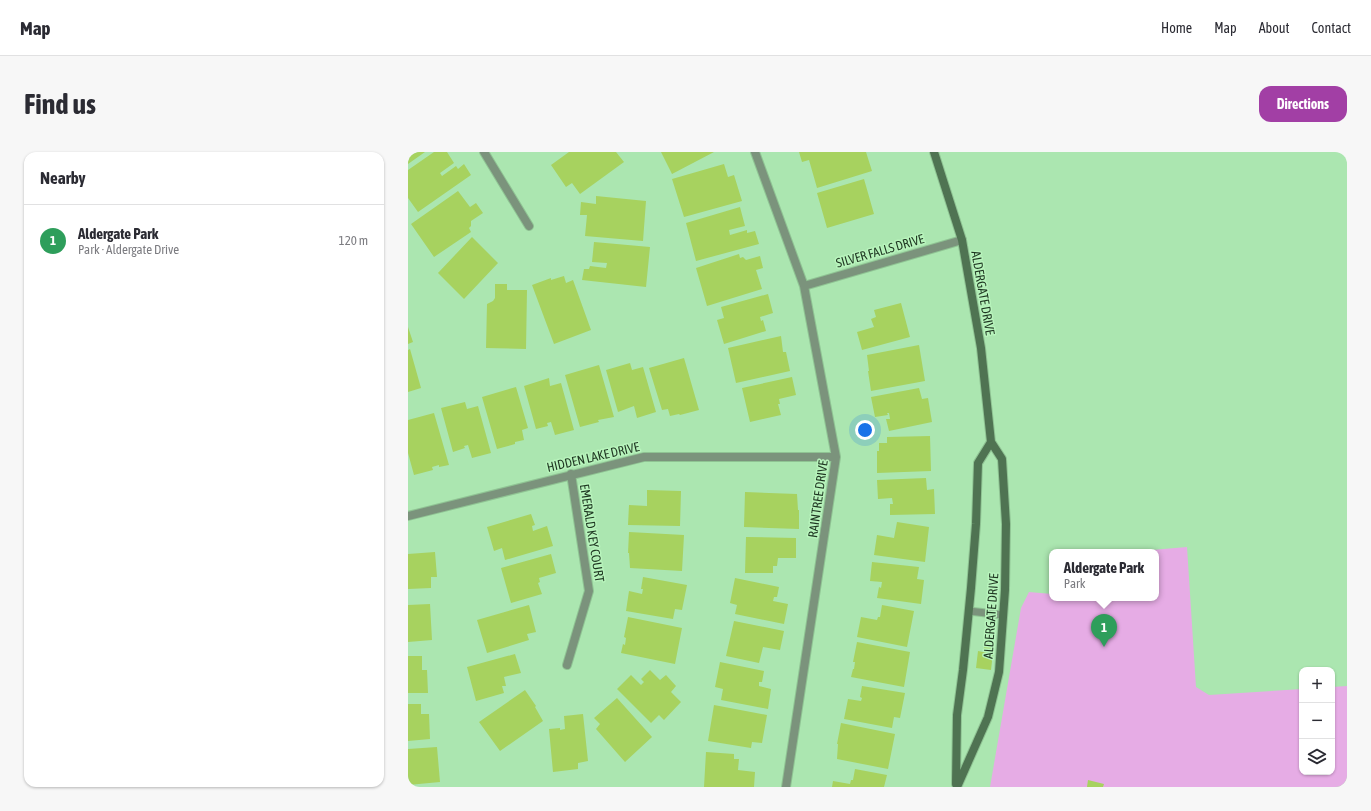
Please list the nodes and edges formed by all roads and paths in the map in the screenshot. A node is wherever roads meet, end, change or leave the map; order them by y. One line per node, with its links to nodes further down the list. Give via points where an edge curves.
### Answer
1 (484, 152): 4 (street)
2 (755, 152): 6 (street, RAINTREE DRIVE)
3 (934, 152): 5 (street, ALDERGATE DRIVE)
4 (528, 226)
5 (962, 240): 6 (street, SILVER FALLS DRIVE); 7 (street, ALDERGATE DRIVE, via 981,348)
6 (804, 286): 8 (street, RAINTREE DRIVE)
7 (991, 442): 11 (street, ALDERGATE DRIVE, via 978,463); 12 (street, ALDERGATE DRIVE, via 1002,459 1006,524)
8 (836, 458): 9 (street, HIDDEN LAKE DRIVE, via 644,457); 14 (street, RAINTREE DRIVE)
9 (571, 474): 10 (street, HIDDEN LAKE DRIVE); 13 (street, EMERALD KEY COURT, via 589,591)
10 (408, 516)
11 (969, 611): 12 (lane); 15 (street, ALDERGATE DRIVE, via 957,715)
12 (1003, 615): 15 (street, ALDERGATE DRIVE, via 999,672 988,717)
13 (568, 665)
14 (786, 787)
15 (956, 787)

